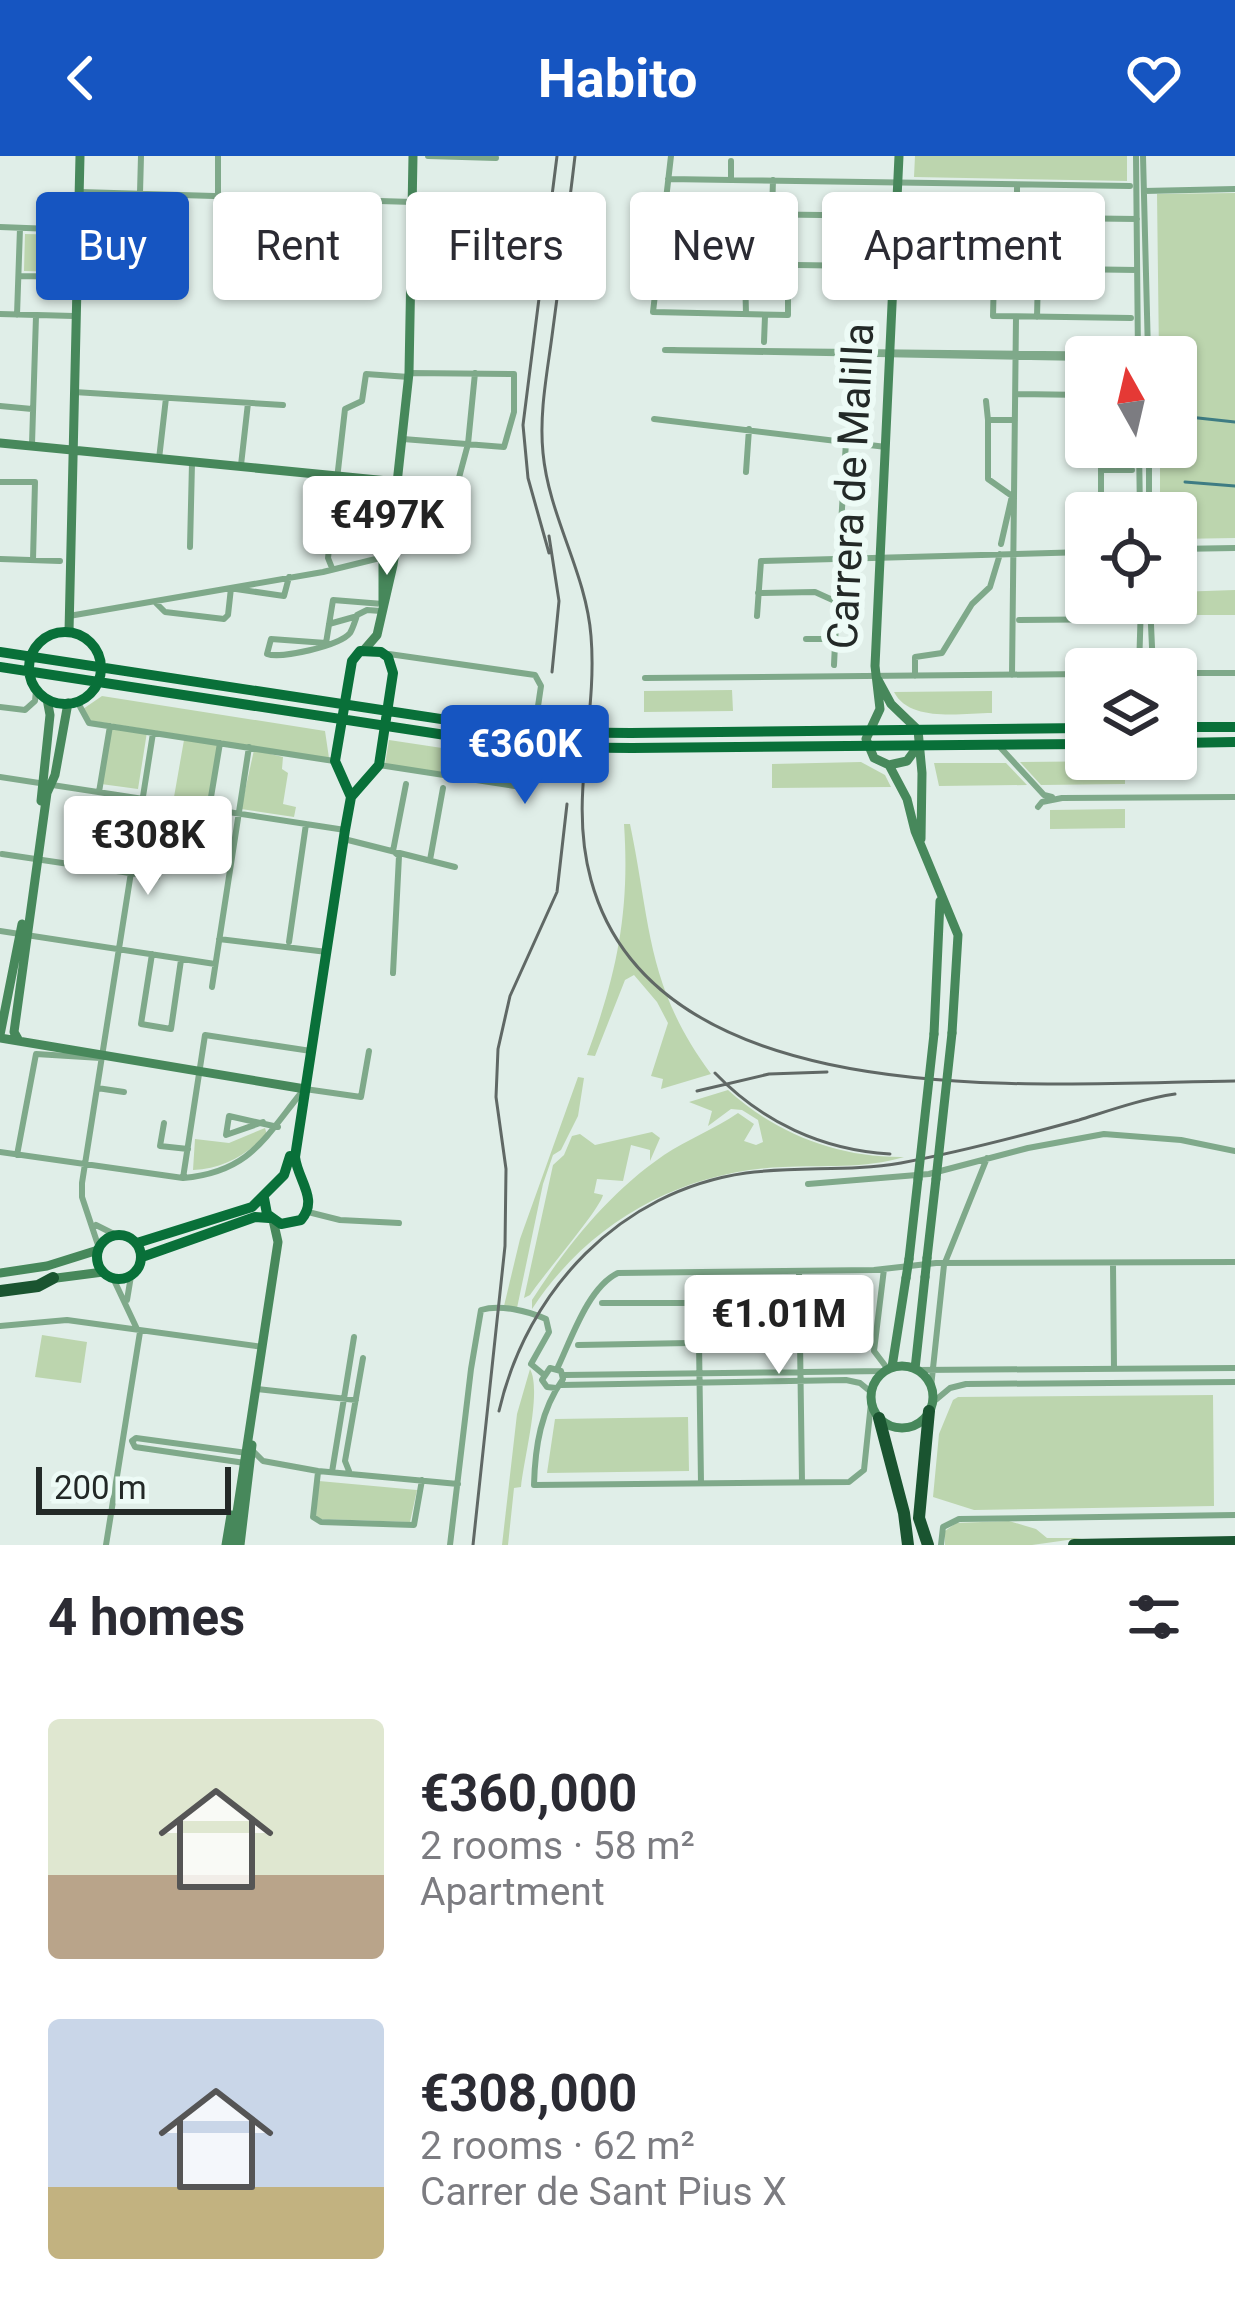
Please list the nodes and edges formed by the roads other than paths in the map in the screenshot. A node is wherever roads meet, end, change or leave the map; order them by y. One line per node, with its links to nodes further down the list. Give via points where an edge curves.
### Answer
1 (80, 156): 19 (street)
2 (141, 156): 20 (street)
3 (218, 156): 21 (street)
4 (413, 156): 22 (street)
5 (428, 156): 9 (street)
6 (671, 156): 11 (street)
7 (899, 156): 14 (street, Carrera de Malilla)
8 (1140, 156): 18 (street); 28 (street)
9 (496, 158)
10 (731, 161): 12 (street)
11 (668, 179): 12 (street); 23 (street)
12 (731, 180): 13 (street)
13 (773, 180): 14 (street); 24 (street)
14 (898, 182): 15 (street); 25 (street, Carrera de Malilla)
15 (1017, 184): 16 (street); 26 (street)
16 (1130, 186)
17 (1235, 189): 18 (street)
18 (1144, 190): 54 (street)
19 (79, 192)
20 (140, 192)
21 (218, 192)
22 (412, 192)
23 (666, 192)
24 (773, 192)
25 (897, 192)
26 (1017, 192)
27 (1105, 219): 28 (street)
28 (1137, 219): 33 (street)
29 (0, 227): 30 (street)
30 (20, 228): 31 (street); 34 (street)
31 (36, 229)
32 (1105, 269): 33 (street)
33 (1137, 270): 53 (street)
34 (19, 276): 35 (street); 46 (street)
35 (36, 277)
36 (76, 300): 49 (street)
37 (410, 300): 61 (street)
38 (654, 300): 45 (street, via 653,312)
39 (746, 300): 45 (street)
40 (788, 300): 47 (street, via 788,315)
41 (892, 300): 56 (street, Carrera de Malilla)
42 (993, 300): 50 (street, via 993,316)
43 (1037, 300): 51 (street)
44 (0, 314): 46 (street)
45 (746, 314): 47 (street)
46 (17, 315): 48 (street)
47 (765, 315): 55 (street)
48 (36, 316): 49 (street); 70 (street)
49 (76, 316): 62 (street)
50 (1016, 316): 51 (street); 57 (street)
51 (1037, 317): 52 (street)
52 (1131, 318)
53 (1142, 336)
54 (1143, 336)
55 (764, 343)
56 (890, 353): 56 (street, via 666,347 665,350); 57 (street); 80 (street, Carrera de Malilla)
57 (1015, 355): 58 (street); 59 (street); 63 (street)
58 (1065, 355)
59 (1065, 357)
60 (475, 374): 61 (street); 78 (street); 78 (street, via 514,374 514,412 504,447)
61 (409, 375): 75 (street); 88 (street, via 367,374 362,401 345,409)
62 (74, 392): 65 (street); 81 (street)
63 (1016, 394): 64 (street); 73 (street)
64 (1065, 395)
65 (166, 398): 67 (street); 82 (street)
66 (986, 401): 72 (street)
67 (248, 403): 68 (street); 84 (street)
68 (284, 405)
69 (0, 406): 70 (street)
70 (33, 409): 79 (street)
71 (654, 419): 74 (street)
72 (988, 420): 73 (street); 95 (street, via 988,479 1012,496)
73 (1016, 420): 102 (street)
74 (748, 429): 76 (street); 87 (street)
75 (404, 439): 78 (street); 90 (street)
76 (846, 441): 80 (street); 104 (street)
77 (0, 443): 79 (street)
78 (468, 444): 92 (street)
79 (32, 446): 81 (street)
80 (886, 447): 103 (street, Carrera de Malilla)
81 (73, 450): 82 (street); 115 (street)
82 (159, 459): 83 (street)
83 (192, 463): 84 (street); 96 (street)
84 (240, 469): 88 (street)
85 (1101, 470): 86 (street); 91 (street)
86 (1132, 470)
87 (746, 472)
88 (337, 477): 90 (street); 93 (street)
89 (0, 482): 106 (street, via 35,482)
90 (398, 482): 97 (street)
91 (1101, 492)
92 (446, 526)
93 (331, 529): 94 (street); 108 (street, via 328,562)
94 (369, 533)
95 (1000, 544)
96 (190, 548)
97 (388, 548): 108 (street); 113 (street); 113 (street)
98 (1235, 548): 99 (street)
99 (1197, 549)
100 (1065, 552): 102 (street)
101 (1000, 554): 102 (street); 103 (street); 137 (street, via 990,587 942,653 915,657)
102 (1014, 554): 135 (street)
103 (880, 557): 104 (street); 136 (street, Carrera de Malilla)
104 (838, 558): 111 (street, via 760,562)
105 (0, 559): 106 (street)
106 (33, 560): 107 (street)
107 (60, 560)
108 (336, 569): 109 (street)
109 (289, 577): 110 (street); 110 (street, via 284,596)
110 (232, 588): 112 (street); 112 (street, via 224,619 165,612)
111 (758, 593): 116 (street); 123 (street, via 815,592 837,602)
112 (155, 602): 115 (street)
113 (382, 608): 114 (street); 119 (street, via 335,599); 121 (street)
114 (357, 615): 119 (street); 119 (street, via 341,640 279,657 267,654 271,639 324,644)
115 (69, 616): 120 (street)
116 (757, 616)
117 (1019, 620): 118 (street)
118 (1065, 620)
119 (329, 625)
120 (69, 632): 127 (main road, via 47,636); 130 (main road, via 90,643)
121 (377, 635): 124 (street); 126 (street)
122 (806, 639): 123 (street)
123 (835, 639): 128 (street)
124 (360, 651): 126 (main road); 142 (main road)
125 (0, 652): 127 (main road)
126 (385, 653): 144 (main road, via 393,667); 167 (street, via 539,679 528,783 521,787)
127 (30, 657): 130 (main road); 131 (main road)
128 (834, 665)
129 (0, 667): 131 (main road)
130 (100, 667): 139 (main road); 142 (main road)
131 (28, 671): 139 (main road); 140 (main road)
132 (1197, 673): 133 (street)
133 (1235, 673)
134 (1065, 674): 135 (street)
135 (1012, 675): 137 (street)
136 (875, 676): 137 (street); 138 (street); 145 (street, Carrera de Malilla); 149 (street, Carrera de Malilla, via 880,710)
137 (915, 676)
138 (645, 678)
139 (98, 681): 141 (main road); 146 (main road)
140 (42, 695): 141 (main road); 143 (street, via 25,710); 147 (street)
141 (73, 702): 148 (street); 150 (street, via 88,723)
142 (343, 704): 144 (main road); 146 (main road)
143 (0, 707)
144 (387, 710): 149 (main road, bridge, via 526,731); 151 (main road)
145 (904, 715): 149 (street, via 891,712); 155 (street, Carrera de Malilla)
146 (341, 719): 151 (main road); 165 (main road)
147 (49, 722): 148 (street); 169 (street)
148 (62, 724): 169 (street)
149 (870, 725): 155 (main road); 164 (street, Carrera de Malilla)
150 (110, 726): 156 (street); 172 (street)
151 (385, 726): 164 (main road, bridge, via 524,747); 167 (main road)
152 (1197, 727): 153 (main road)
153 (1235, 727)
154 (1065, 728): 155 (main road)
155 (917, 730): 162 (street)
156 (153, 733): 158 (street); 176 (street)
157 (1235, 742): 159 (main road)
158 (220, 743): 163 (street); 178 (street)
159 (1197, 743)
160 (1065, 744): 161 (main road)
161 (998, 745): 162 (main road); 175 (street, via 1044,795)
162 (918, 746): 164 (main road); 166 (street, via 907,761); 182 (street)
163 (249, 747): 165 (street); 179 (street)
164 (867, 747): 166 (street)
165 (335, 762): 167 (main road, via 354,781); 174 (main road)
166 (889, 765): 182 (street)
167 (376, 770): 174 (main road)
168 (0, 777): 169 (street)
169 (46, 784): 172 (street); 185 (street)
170 (406, 784): 183 (street)
171 (443, 788): 186 (street)
172 (99, 792): 176 (street)
173 (1235, 796): 175 (street)
174 (351, 797): 181 (main road)
175 (1062, 798): 177 (street)
176 (142, 799): 178 (street); 190 (street)
177 (1038, 807)
178 (209, 809): 179 (street)
179 (238, 813): 180 (street); 195 (street)
180 (306, 824): 181 (street); 196 (street)
181 (345, 834): 183 (street); 198 (main road)
182 (921, 843): 192 (street)
183 (393, 851): 186 (street); 202 (street)
184 (2, 854): 185 (street)
185 (35, 859): 187 (street); 194 (street)
186 (430, 860): 188 (street)
187 (69, 864)
188 (455, 867)
189 (103, 869): 190 (street)
190 (130, 873): 191 (street); 197 (street)
191 (157, 877)
192 (937, 886): 259 (street, bridge, via 934,1034); 260 (street, bridge, via 958,935)
193 (0, 931): 194 (street)
194 (23, 935): 197 (street); 204 (street); 205 (street, via 14,1032)
195 (219, 939): 198 (street); 201 (street)
196 (289, 942)
197 (118, 949): 199 (street); 208 (street)
198 (327, 952): 206 (main road)
199 (152, 955): 200 (street); 200 (street, via 141,1024 171,1029)
200 (182, 959): 201 (street)
201 (215, 964): 203 (street)
202 (393, 973)
203 (212, 986)
204 (0, 1036): 205 (street)
205 (20, 1041): 208 (street)
206 (310, 1051): 209 (street, via 205,1035); 211 (main road)
207 (369, 1051): 211 (street, via 361,1097)
208 (101, 1058): 209 (street); 210 (street); 219 (street, via 36,1054)
209 (199, 1073): 211 (street); 216 (street)
210 (97, 1088): 212 (street); 221 (street)
211 (303, 1091): 215 (street); 223 (main road); 225 (main road, via 295,1157)
212 (124, 1093)
213 (263, 1122): 213 (street, via 229,1116 226,1135 244,1128); 215 (street)
214 (164, 1123): 216 (street, via 160,1145)
215 (278, 1127): 222 (street, via 234,1166)
216 (188, 1149): 222 (street)
217 (1235, 1151): 220 (street, via 1104,1134)
218 (0, 1152): 219 (street)
219 (17, 1155): 221 (street)
220 (986, 1159): 224 (street, via 929,1174); 239 (street)
221 (85, 1164): 222 (street); 230 (street, via 82,1197)
222 (183, 1178)
223 (280, 1180): 225 (main road); 226 (main road)
224 (808, 1184)
225 (303, 1186): 227 (main road)
226 (264, 1198): 228 (main road); 234 (main road)
227 (308, 1212): 229 (street); 231 (main road)
228 (272, 1219): 231 (main road); 233 (street); 236 (main road, via 255,1217)
229 (399, 1223)
230 (93, 1224): 232 (street); 235 (street)
231 (290, 1225): 233 (street)
232 (116, 1235): 234 (main road); 235 (main road)
233 (278, 1240): 256 (street)
234 (137, 1243): 236 (main road)
235 (99, 1249): 242 (street); 244 (main road)
236 (142, 1257): 245 (main road)
237 (1235, 1262): 238 (street)
238 (1113, 1264): 239 (street); 261 (street)
239 (944, 1265): 240 (street); 263 (street)
240 (884, 1270): 241 (street); 259 (street, via 874,1351)
241 (800, 1271): 243 (street); 266 (street)
242 (0, 1273)
243 (698, 1273): 262 (street, via 613,1274); 265 (street)
244 (108, 1275): 245 (main road); 246 (street); 250 (street)
245 (131, 1276): 250 (street)
246 (53, 1278): 247 (highway)
247 (0, 1288)
248 (602, 1303): 249 (street)
249 (689, 1303)
250 (127, 1304): 252 (street)
251 (0, 1327): 252 (street, via 67,1320)
252 (140, 1331): 256 (street); 278 (street)
253 (354, 1337): 274 (street)
254 (690, 1343): 255 (street)
255 (578, 1345)
256 (263, 1347): 271 (street)
257 (363, 1358): 275 (street)
258 (1235, 1368): 261 (street)
259 (888, 1369): 260 (street); 266 (street); 273 (street)
260 (916, 1369): 263 (street); 270 (street)
261 (1114, 1369): 263 (street)
262 (560, 1371): 264 (street); 265 (street); 269 (street)
263 (930, 1371): 270 (street)
264 (543, 1374): 268 (street); 286 (street, via 532,1359 550,1324 529,1312 481,1310)
265 (699, 1377): 266 (street); 269 (street); 285 (street)
266 (800, 1377): 273 (street, via 851,1380); 284 (street)
267 (1235, 1382): 276 (street, via 966,1384)
268 (545, 1385): 269 (street); 272 (street)
269 (559, 1386): 272 (street)
270 (931, 1387): 276 (street)
271 (257, 1389): 274 (street); 279 (street)
272 (549, 1397): 285 (street, via 534,1485)
273 (871, 1397): 277 (street); 284 (street, via 861,1475)
274 (344, 1398): 275 (street); 281 (street)
275 (356, 1400): 282 (street, via 345,1461)
276 (931, 1407): 277 (street, via 906,1427); 293 (highway, via 920,1518)
277 (879, 1418): 292 (highway)
278 (127, 1442): 279 (street); 289 (street)
279 (246, 1457): 280 (street); 290 (street); 290 (street)
280 (318, 1471): 281 (street); 283 (street, via 311,1510 318,1521 414,1525)
281 (332, 1472): 282 (street)
282 (352, 1473): 283 (street)
283 (422, 1480): 286 (street)
284 (802, 1482): 285 (street)
285 (700, 1483)
286 (458, 1484): 291 (street)
287 (1235, 1515): 294 (street, via 959,1519 943,1527)
288 (1235, 1542): 295 (highway)
289 (106, 1544)
290 (233, 1545)
291 (451, 1545)
292 (908, 1545)
293 (928, 1545)
294 (941, 1545)
295 (1077, 1545)

